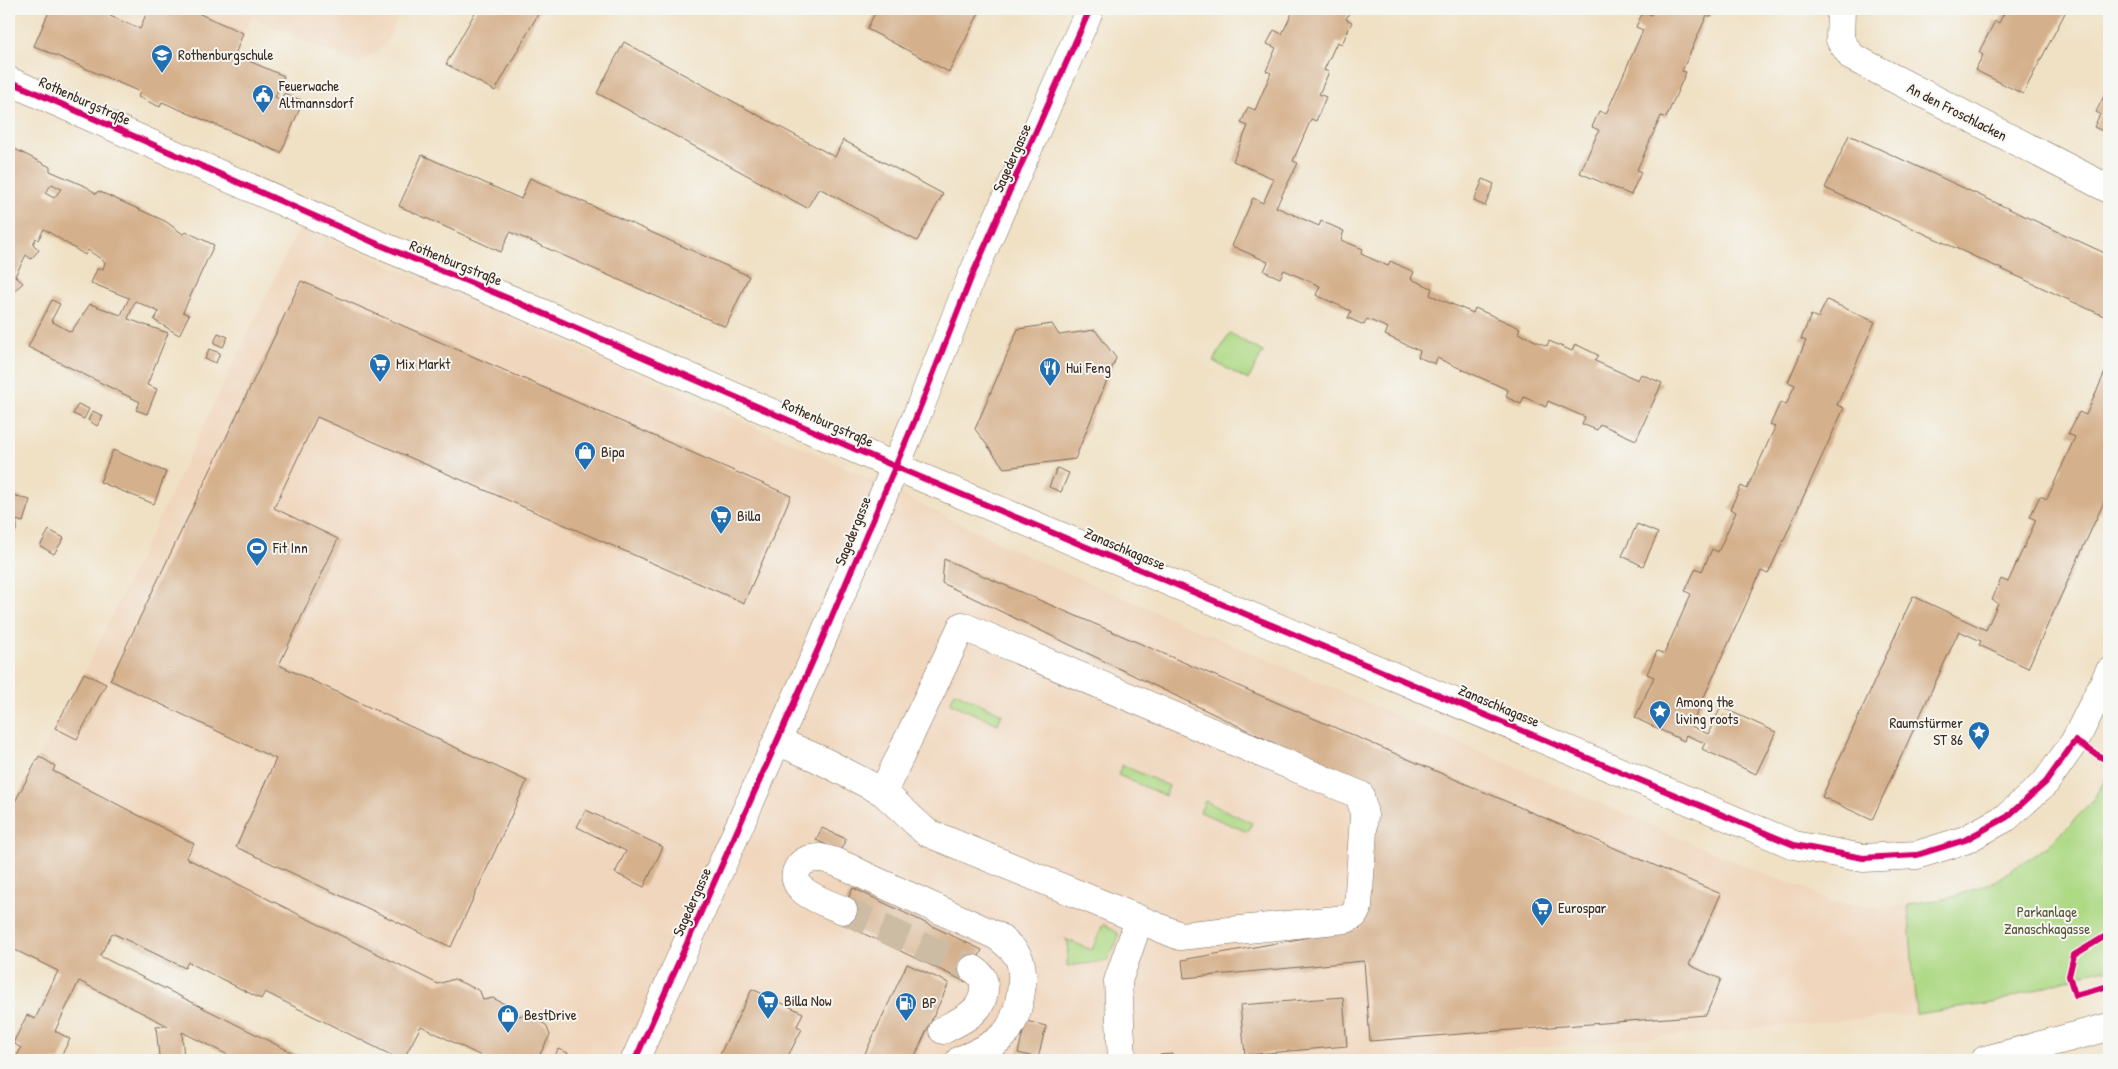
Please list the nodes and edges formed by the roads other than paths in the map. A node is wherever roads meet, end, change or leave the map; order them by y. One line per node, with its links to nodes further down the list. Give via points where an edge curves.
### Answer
1 (1090, 9): 5 (main road, Sagedergasse, via 971,278)
2 (1841, 9): 4 (main road, An den Froschlacken, via 1840,40 1852,57)
3 (9, 81): 5 (main road, Rothenburgstraße)
4 (2109, 190)
5 (894, 466): 6 (main road, Zanaschkagasse, via 1794,845 1863,858 1917,855 1965,840 2007,816 2046,782 2075,742); 7 (main road, Sagedergasse)
6 (2109, 672)
7 (777, 741): 8 (main road); 14 (main road, Sagedergasse)
8 (883, 792): 10 (main road, via 926,832); 10 (main road, via 962,626 1360,795 1364,815 1358,907 1354,915 1346,919 1180,936)
9 (843, 910): 15 (main road, via 810,896 800,888 796,877 800,865 821,858 845,867 997,936 1010,947 1020,960 1022,980 1014,1017 1005,1034 983,1050)
10 (1140, 920): 16 (main road, via 1118,981)
11 (973, 969): 13 (main road, via 982,976 984,985 980,1006)
12 (2109, 1026): 17 (main road)
13 (943, 1030)
14 (635, 1060)
15 (960, 1060)
16 (1122, 1060)
17 (1985, 1060)

